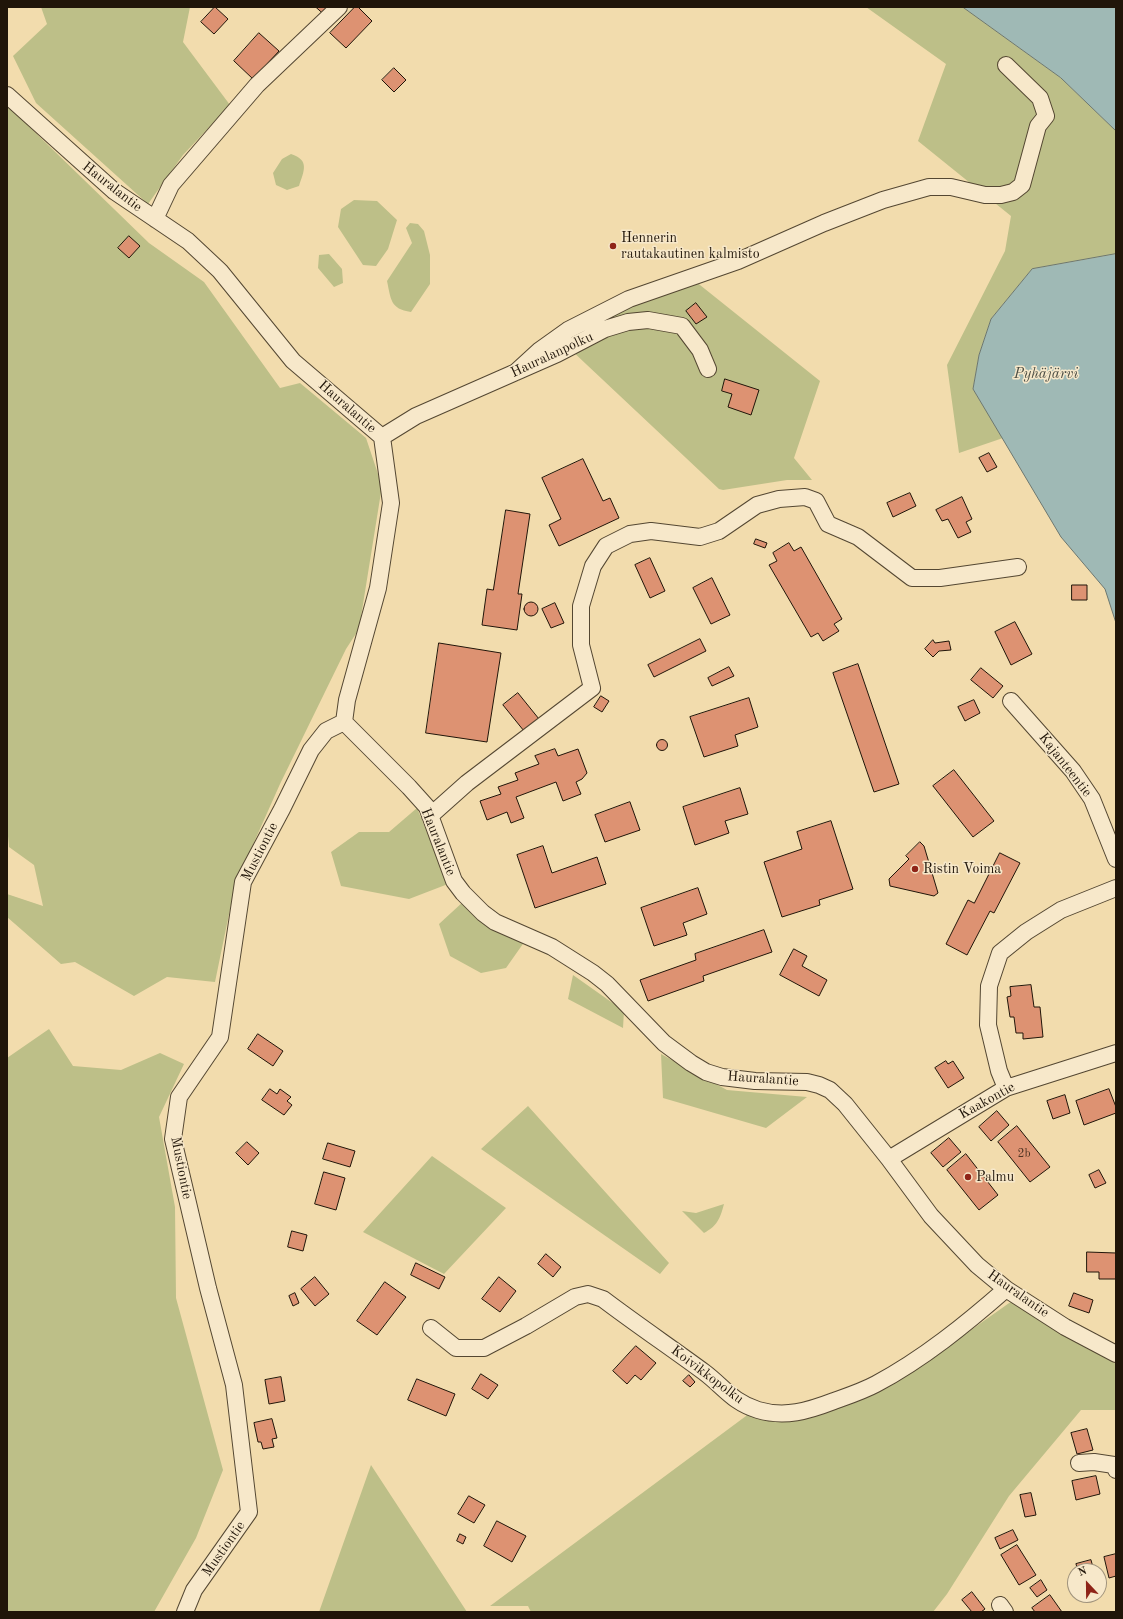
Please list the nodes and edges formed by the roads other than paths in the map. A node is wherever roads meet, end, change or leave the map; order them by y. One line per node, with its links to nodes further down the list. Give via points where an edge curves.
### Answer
1 (339, 7): 4 (street, via 257,85 171,185)
2 (1006, 65): 6 (street, via 1040,98 1046,116 1038,126 1022,185 1013,192 985,195 951,186 930,187 883,200 738,261 629,300 568,330 540,350)
3 (7, 96): 4 (street, Hauralantie, via 114,191)
4 (155, 219): 7 (street, Hauralantie, via 188,241 220,271 293,361)
5 (708, 369): 6 (street, Hauralanpolku, via 700,350 682,326 648,320 628,322 605,329)
6 (516, 372): 7 (street, Hauralanpolku, via 416,416)
7 (382, 437): 10 (street, Hauralantie, via 391,503 378,588 347,700)
8 (1018, 567): 11 (street, via 940,578 912,578 858,537 828,524 816,501 805,496 758,505 719,531 700,537 651,531 630,534 606,546 593,566 580,606 580,645 592,688 468,783)
9 (1011, 700): 12 (street, Kajanteentie, via 1073,771 1092,799)
10 (344, 722): 11 (street, Hauralantie, via 409,786); 22 (street, Mustiontie, via 326,732 311,750 243,882 220,1037 180,1096 173,1139 234,1385 249,1512 194,1590)
11 (430, 816): 16 (street, Hauralantie, via 454,881 483,913 495,922 552,948 593,973 664,1042 706,1072 722,1077 755,1081 807,1082 830,1090 845,1104)
12 (1116, 859)
13 (1116, 888): 15 (street, via 1061,910 1026,932 1000,953 989,986 988,1025 999,1071)
14 (1116, 1053): 15 (street, Kaakontie)
15 (1006, 1088): 16 (street, Kaakontie)
16 (889, 1159): 17 (street, Hauralantie, via 931,1216 977,1265)
17 (1006, 1289): 18 (street, Koivikkopolku, via 954,1332 875,1385 799,1413 788,1414 757,1410 735,1400 706,1374 603,1299 588,1294 575,1297 484,1348 456,1348); 19 (street, Hauralantie, via 1064,1327)
18 (431, 1328)
19 (1116, 1354)
20 (1079, 1463): 21 (street, via 1114,1465)
21 (1116, 1470)
22 (185, 1612)

